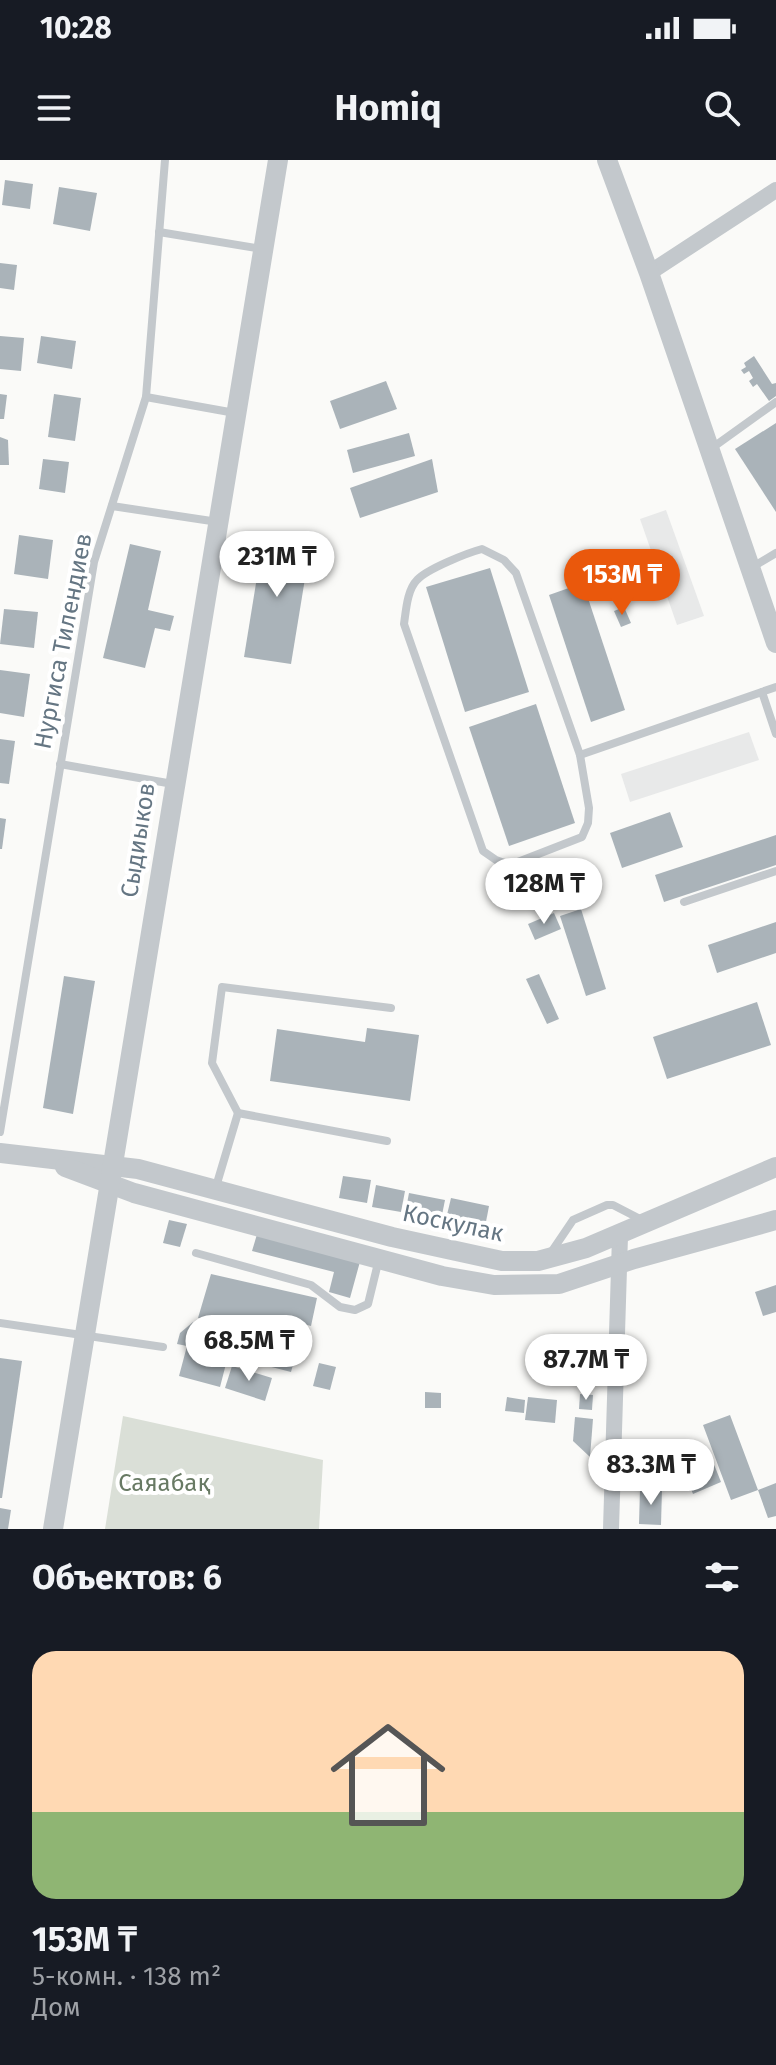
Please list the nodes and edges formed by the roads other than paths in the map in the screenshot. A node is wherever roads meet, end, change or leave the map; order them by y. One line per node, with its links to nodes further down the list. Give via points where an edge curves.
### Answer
1 (165, 160): 5 (lane, Нургиса Тилендиев)
2 (278, 160): 6 (street, Сыдиыков)
3 (607, 160): 7 (street)
4 (776, 190): 7 (street)
5 (159, 232): 6 (lane); 8 (lane, Нургиса Тилендиев)
6 (263, 249): 10 (street, Сыдиыков)
7 (649, 273): 11 (street)
8 (146, 397): 10 (lane); 12 (lane, Нургиса Тилендиев)
9 (776, 402): 11 (lane)
10 (236, 413): 13 (street, Сыдиыков)
11 (708, 450): 15 (street)
12 (112, 506): 13 (lane); 21 (lane, Нургиса Тилендиев, via 94,562)
13 (218, 522): 22 (street, Сыдиыков)
14 (776, 553): 15 (lane)
15 (750, 569): 16 (street)
16 (776, 643)
17 (776, 687): 18 (lane)
18 (762, 692): 19 (lane); 20 (lane)
19 (776, 734)
20 (580, 755): 20 (lane, via 516,573 504,560 482,549 416,580 404,624 483,851 510,865 582,837 589,808)
21 (60, 764): 22 (lane); 27 (lane, Нургиса Тилендиев)
22 (174, 784): 31 (street, Сыдиыков)
23 (776, 871): 24 (lane)
24 (684, 902)
25 (391, 1008): 26 (lane, via 222,987 212,1063)
26 (238, 1113): 28 (lane); 32 (lane)
27 (0, 1132)
28 (387, 1141)
29 (7, 1154): 31 (street)
30 (776, 1167): 34 (street, Коскулак)
31 (109, 1174): 32 (street, Коскулак, via 138,1169); 37 (street); 41 (street, Сыдиыков)
32 (215, 1190): 38 (street, Коскулак, via 502,1261)
33 (776, 1220): 39 (street)
34 (648, 1223): 35 (street, Коскулак); 38 (lane, via 607,1205 573,1220)
35 (620, 1236): 38 (street, Коскулак); 39 (street)
36 (196, 1253): 37 (lane, via 311,1285 340,1307 355,1310 368,1304)
37 (379, 1258): 39 (street, via 494,1285 559,1284)
38 (547, 1259)
39 (619, 1263): 44 (street)
40 (0, 1323): 41 (lane)
41 (84, 1335): 42 (lane); 43 (street, Сыдиыков)
42 (163, 1347)
43 (53, 1529)
44 (611, 1529)

